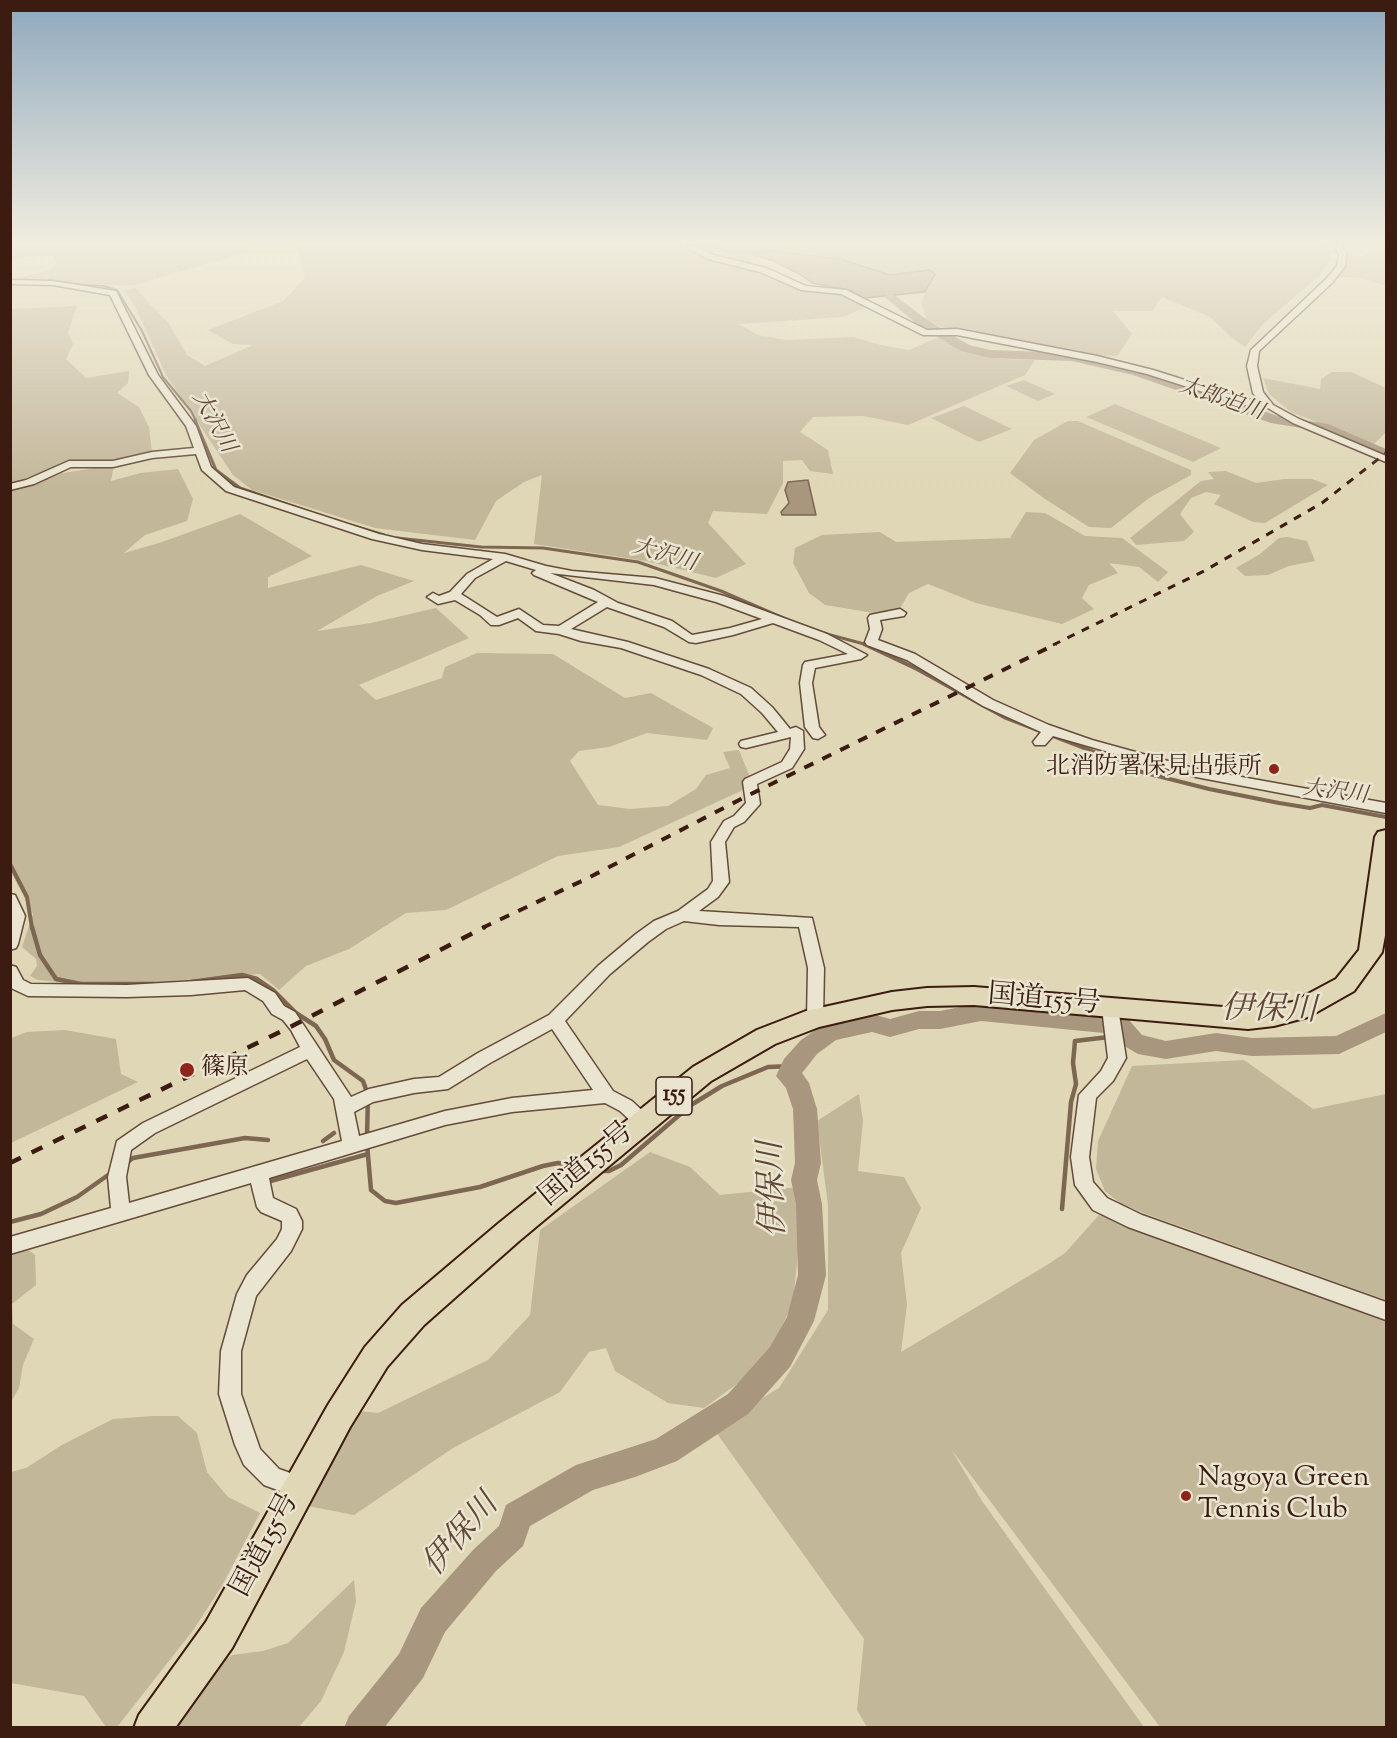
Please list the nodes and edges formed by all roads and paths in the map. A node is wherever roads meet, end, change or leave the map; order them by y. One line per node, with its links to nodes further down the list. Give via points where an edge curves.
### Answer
1 (128, 324): 5 (street, via 154,375 191,426)
2 (905, 324): 4 (street, via 935,334 951,332 1097,359 1247,403)
3 (1282, 324): 4 (street, via 1255,350 1252,366)
4 (1264, 402): 6 (street, via 1296,421)
5 (198, 451): 7 (street, via 152,455 113,464 69,464); 8 (street, via 214,477 240,494 376,537)
6 (1386, 459)
7 (10, 487)
8 (505, 557): 9 (street); 10 (street, via 471,576)
9 (521, 561): 12 (street, via 533,565 534,570 548,578); 14 (street, via 572,574 655,582 720,600)
10 (454, 595): 11 (street, via 441,600); 15 (street, via 495,622 519,613 540,628)
11 (433, 597)
12 (606, 602): 14 (street, via 655,618 696,639); 15 (street)
13 (900, 613): 16 (street, via 874,618 876,629 871,642)
14 (770, 620): 17 (street)
15 (561, 630): 18 (street, via 645,652 723,680 746,691)
16 (888, 650): 17 (street); 20 (street, via 911,657 1046,735 1196,773)
17 (865, 654): 18 (street, via 809,664 806,683 815,731)
18 (791, 732): 19 (street); 23 (street, via 798,736 793,758 750,782 753,804 729,824 718,842 721,882)
19 (746, 744)
20 (1386, 808)
21 (1386, 837): 26 (highway, 国道155号 / 155, via 1370,952 1345,985 1318,1002 1274,1016 1248,1019)
22 (10, 899): 24 (street, via 17,916)
23 (683, 915): 27 (street, via 806,921 816,968); 28 (street, via 642,938)
24 (10, 944)
25 (10, 971): 29 (street, via 17,984 28,990 127,991 248,984 289,1016)
26 (1111, 1013): 27 (highway, 国道155号 / 155, via 974,996 892,1001); 37 (street, via 1117,1058 1107,1076 1088,1095 1080,1157 1084,1185 1100,1204 1135,1221)
27 (815, 1018): 32 (highway, 国道155号 / 155, via 766,1037 730,1057)
28 (555, 1020): 30 (street); 31 (street, via 442,1084 369,1096)
29 (310, 1050): 31 (street, via 342,1097); 35 (street, via 149,1128 123,1146 117,1177)
30 (607, 1096): 32 (street); 33 (street, via 501,1107 445,1118)
31 (345, 1108): 33 (street)
32 (642, 1121): 38 (highway, 国道155号 / 155, via 394,1335 361,1380)
33 (352, 1145): 34 (street)
34 (260, 1174): 35 (street); 38 (street, via 264,1201 289,1215 292,1229 247,1294 231,1351 230,1394 252,1457 272,1478)
35 (121, 1214): 36 (street)
36 (10, 1246)
37 (1386, 1311)
38 (299, 1488): 39 (highway, 国道155号 / 155, via 219,1635)
39 (152, 1728)

